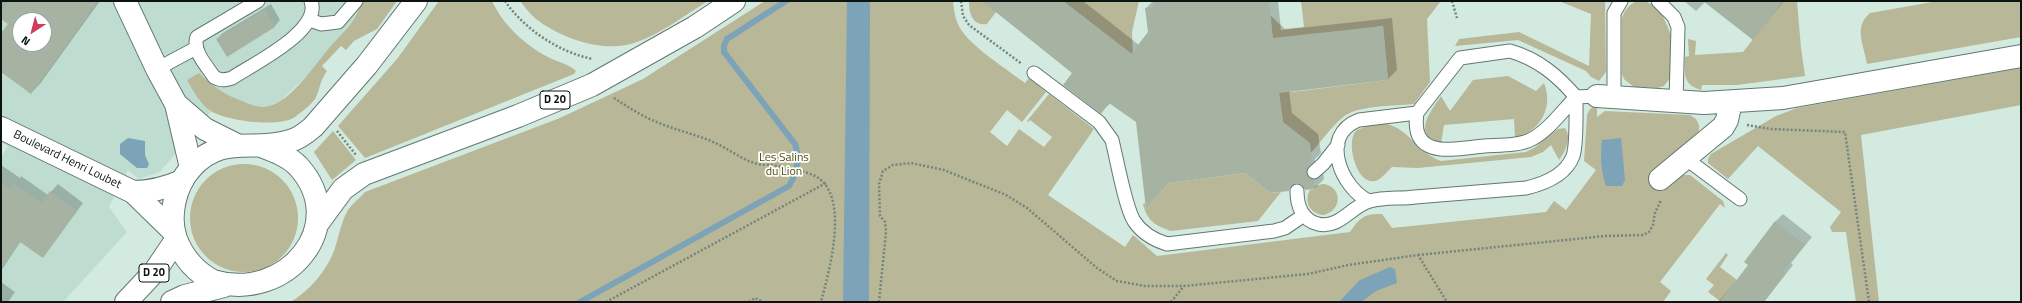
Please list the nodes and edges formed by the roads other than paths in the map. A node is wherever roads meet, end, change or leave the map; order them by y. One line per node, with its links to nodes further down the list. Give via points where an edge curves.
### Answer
1 (125, 1): 12 (main road)
2 (258, 1): 10 (lane, via 197,37)
3 (311, 1): 9 (lane)
4 (356, 1): 9 (lane, via 338,22 321,24)
5 (416, 1): 22 (main road, via 313,128 290,141)
6 (734, 1): 32 (main road, D 20, via 695,27 592,85 364,174 343,189)
7 (1621, 1): 14 (lane, via 1614,13)
8 (1658, 1): 15 (lane, via 1674,17 1678,27)
9 (310, 20): 10 (lane, via 296,37 225,80 214,77)
10 (196, 48): 12 (lane)
11 (2021, 56): 17 (main road, via 1783,98)
12 (157, 68): 16 (main road)
13 (1034, 73): 31 (lane, via 1106,130 1112,140 1130,213 1142,231 1158,242 1167,244 1274,231 1285,228)
14 (1596, 97): 15 (main road); 18 (lane, via 1562,81 1547,68 1510,51 1460,58); 18 (lane, via 1522,143 1435,149 1421,140 1416,132); 30 (lane, via 1574,156 1556,176 1542,184 1526,188)
15 (1676, 101): 17 (main road)
16 (176, 104): 20 (main road, via 204,129); 25 (main road)
17 (1729, 111): 23 (main road, via 1723,127)
18 (1417, 113): 21 (lane, via 1353,122 1344,131)
19 (1, 128): 28 (main road, Boulevard Henri Loubet)
20 (237, 145): 22 (main road); 25 (main road, Boulevard Henri Loubet, via 220,149 204,157)
21 (1338, 145): 24 (lane); 30 (lane, via 1339,166 1347,181 1360,197)
22 (261, 146): 32 (main road, via 281,153 297,166 310,183)
23 (1685, 158): 26 (main road); 29 (lane)
24 (1314, 172)
25 (186, 175): 28 (main road, Boulevard Henri Loubet, via 159,190); 33 (main road, via 173,209)
26 (1660, 179)
27 (1297, 191): 31 (lane, via 1299,208)
28 (133, 192): 33 (main road, Boulevard Henri Loubet)
29 (1740, 199)
30 (1369, 201): 31 (lane, via 1337,222 1328,224 1310,221)
31 (1304, 215)
32 (318, 223): 34 (main road, via 313,244 302,262 286,277 267,286 246,289)
33 (175, 236): 34 (main road, via 187,260 204,276); 35 (main road, D 20, via 155,271)
34 (224, 286): 36 (main road)
35 (126, 302)
36 (172, 302)

